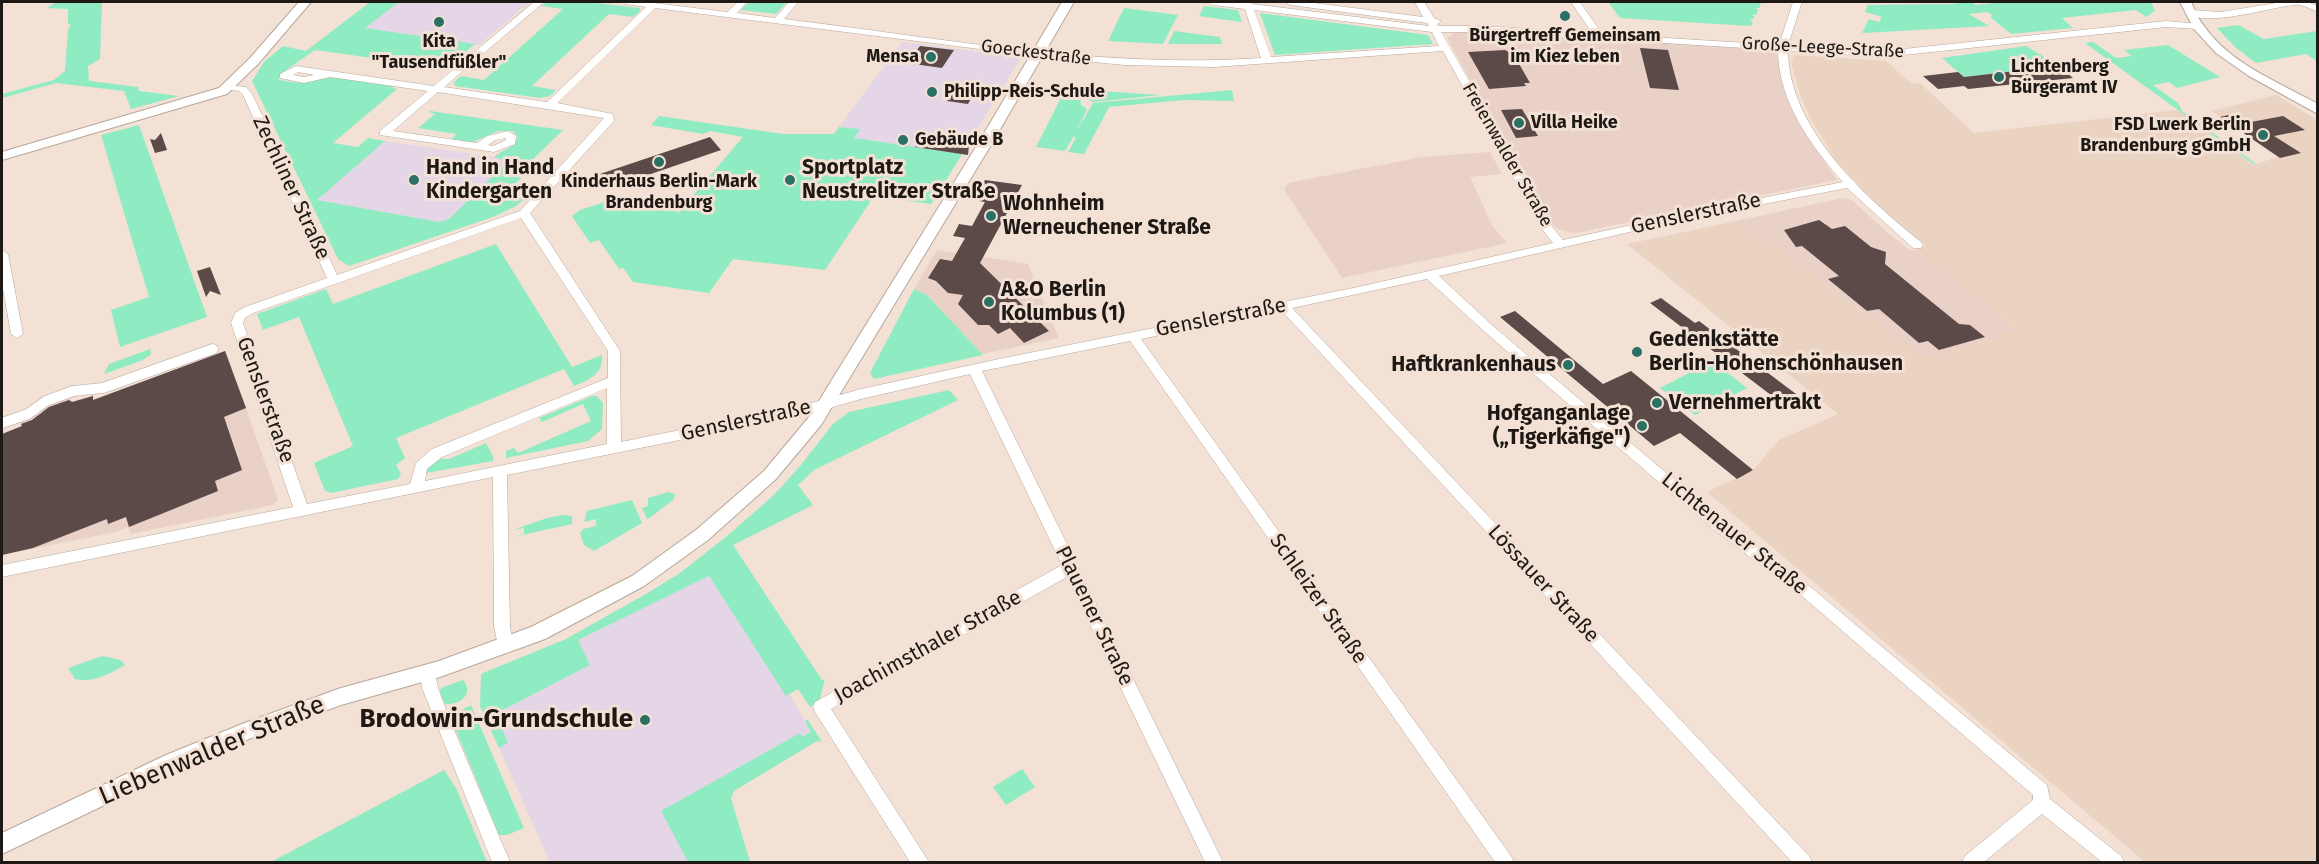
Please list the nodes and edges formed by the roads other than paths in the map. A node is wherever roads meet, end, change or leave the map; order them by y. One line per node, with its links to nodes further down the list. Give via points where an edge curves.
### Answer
1 (305, 2): 29 (street)
2 (540, 2): 30 (street)
3 (627, 2): 14 (street, Goeckestraße)
4 (743, 2): 17 (street)
5 (794, 2): 19 (street)
6 (1068, 2): 26 (street, Liebenwalder Straße)
7 (1213, 2): 13 (street, Große-Leege-Straße)
8 (1290, 2): 18 (street, Große-Leege-Straße)
9 (1420, 2): 18 (street, Freienwalder Straße)
10 (1576, 2): 23 (street)
11 (1798, 2): 24 (street)
12 (2298, 2): 15 (street, via 2212,15); 16 (street)
13 (1247, 4): 22 (street, Große-Leege-Straße); 27 (street)
14 (652, 5): 17 (street, Goeckestraße); 31 (street)
15 (2189, 7): 20 (street)
16 (2318, 9)
17 (730, 14): 19 (street, Goeckestraße)
18 (1431, 20): 21 (street, Große-Leege-Straße); 22 (street, Freienwalder Straße)
19 (777, 21): 26 (street, Goeckestraße)
20 (2197, 26): 24 (street, Große-Leege-Straße, via 2166,24 1899,53); 32 (street, via 2232,58)
21 (1484, 28): 22 (street, Große-Leege-Straße); 23 (street, Große-Leege-Straße)
22 (1436, 30): 25 (street, Freienwalder Straße)
23 (1598, 35): 24 (street, Große-Leege-Straße)
24 (1784, 47): 35 (street, via 1785,74 1799,111 1818,144)
25 (1447, 48): 27 (street, Goeckestraße); 37 (street, Freienwalder Straße, via 1548,229)
26 (1039, 53): 27 (street, Goeckestraße, via 1161,63); 48 (street, Liebenwalder Straße)
27 (1267, 61)
28 (329, 74): 30 (street)
29 (230, 87): 34 (street); 41 (street, Zechliner Straße, via 247,94)
30 (438, 89): 31 (street); 33 (street, via 384,133)
31 (549, 105): 36 (street, via 604,113 610,119)
32 (2318, 110)
33 (479, 147)
34 (2, 156)
35 (1850, 184): 37 (street, Genslerstraße); 38 (street)
36 (524, 213): 41 (street, Zechliner Straße); 47 (street, via 614,351)
37 (1561, 244): 40 (street, Genslerstraße)
38 (1917, 245)
39 (2, 255): 43 (street)
40 (1430, 275): 42 (street, Genslerstraße); 58 (street, Lichtenauer Straße, via 1707,516 1808,593)
41 (334, 280): 53 (street, Genslerstraße, via 249,310 239,316 237,323)
42 (1284, 305): 44 (street, Genslerstraße); 64 (street, Lössauer Straße)
43 (17, 334)
44 (1133, 335): 46 (street, Genslerstraße); 63 (street, Schleizer Straße)
45 (213, 349): 49 (street, via 103,388 73,391)
46 (974, 369): 48 (street, Genslerstraße); 54 (street, Plauener Straße)
47 (613, 382): 50 (street); 52 (street, via 437,453 421,467)
48 (826, 404): 50 (street, Genslerstraße); 56 (street, Liebenwalder Straße, via 764,480 671,559 597,604)
49 (2, 423)
50 (614, 449): 51 (street, Genslerstraße)
51 (500, 472): 52 (street, Genslerstraße); 56 (street)
52 (416, 488): 53 (street, Genslerstraße)
53 (301, 512): 55 (street, Genslerstraße)
54 (1070, 568): 61 (street, Joachimsthaler Straße, via 821,707); 62 (street, Plauener Straße)
55 (2, 571)
56 (505, 646): 57 (street, Liebenwalder Straße)
57 (428, 673): 59 (street, Liebenwalder Straße, via 342,697 216,743); 60 (street, via 441,718)
58 (2041, 797): 65 (street); 66 (street, Lichtenauer Straße)
59 (2, 844)
60 (501, 862)
61 (920, 862)
62 (1214, 862)
63 (1505, 862)
64 (1803, 862)
65 (1971, 862)
66 (2115, 862)

